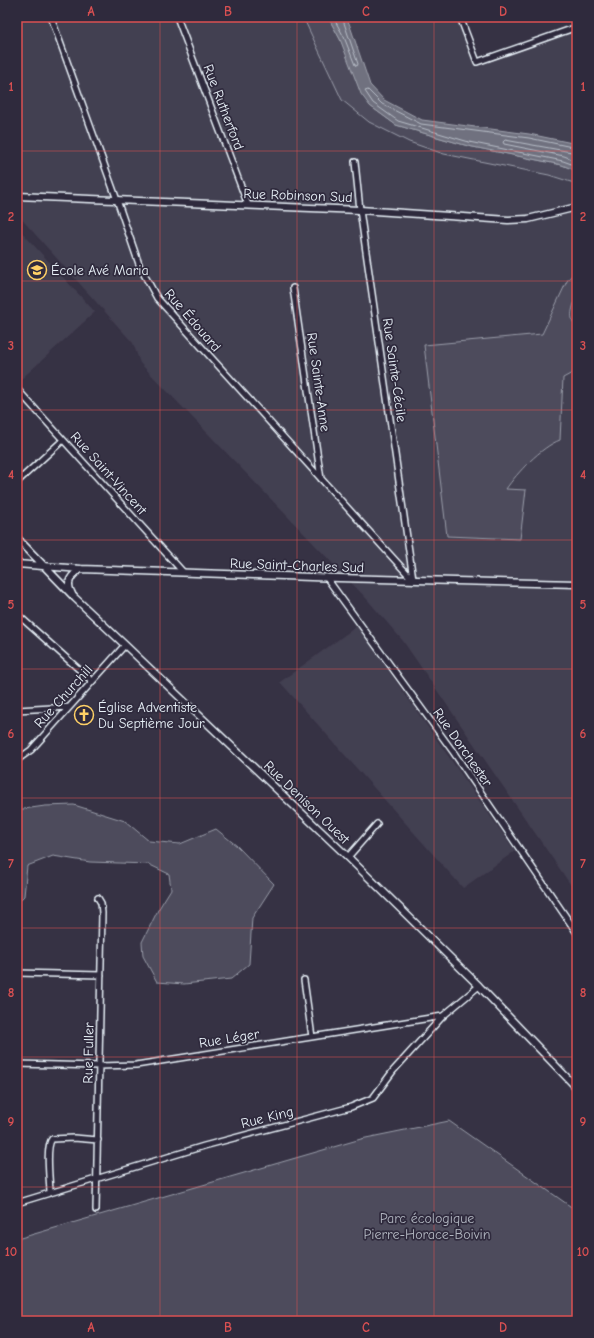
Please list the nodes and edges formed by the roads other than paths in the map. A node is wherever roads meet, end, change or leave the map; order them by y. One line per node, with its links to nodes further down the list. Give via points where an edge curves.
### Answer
1 (51, 17): 7 (street, Rue Édouard)
2 (177, 17): 8 (street, Rue Rutherford)
3 (460, 17): 4 (street, via 477,62)
4 (577, 27)
5 (355, 162): 10 (street, Rue Sainte-Cécile)
6 (17, 196): 7 (street, Rue Robinson Sud)
7 (117, 200): 8 (street, Rue Robinson Sud); 14 (street, Rue Édouard, via 140,267 157,298)
8 (248, 205): 10 (street, Rue Robinson Sud)
9 (577, 207): 10 (street, Rue Robinson Sud, via 528,219 508,220)
10 (360, 210): 22 (street, Rue Sainte-Cécile)
11 (293, 288): 14 (street, Rue Sainte-Anne)
12 (17, 389): 13 (street, Rue Saint-Vincent)
13 (63, 440): 15 (street); 20 (street, Rue Saint-Vincent)
14 (321, 479): 22 (street, Rue Édouard)
15 (17, 482)
16 (17, 538): 18 (street, Rue Denison Ouest)
17 (17, 564): 18 (street, Rue Saint-Charles Sud)
18 (44, 566): 19 (street, Rue Saint-Charles Sud); 24 (street, Rue Denison Ouest)
19 (81, 569): 20 (street, Rue Saint-Charles Sud); 24 (street, via 73,574 69,581 69,589)
20 (183, 572): 21 (street, Rue Saint-Charles Sud)
21 (326, 577): 22 (street, Rue Saint-Charles Sud); 34 (street, Rue Dorchester, via 454,753)
22 (413, 580): 23 (street, Rue Saint-Charles Sud)
23 (576, 584)
24 (75, 598): 26 (street, Rue Denison Ouest)
25 (17, 614): 27 (street)
26 (125, 645): 27 (street, Rue Churchill); 32 (street, Rue Denison Ouest)
27 (92, 681): 28 (street, Rue Churchill)
28 (69, 707): 29 (street); 30 (street, Rue Churchill, via 31,750)
29 (17, 710)
30 (17, 760)
31 (377, 824): 32 (street)
32 (348, 857): 38 (street, Rue Denison Ouest)
33 (98, 898): 36 (street, Rue Fuller, via 102,913)
34 (577, 933)
35 (17, 973): 36 (street)
36 (101, 975): 42 (street, Rue Fuller)
37 (304, 980): 40 (street)
38 (479, 986): 39 (street, Rue King); 43 (street, Rue Denison Ouest)
39 (443, 1016): 40 (street, Rue Léger); 45 (street, Rue King, via 393,1071 373,1098 351,1107 204,1146)
40 (312, 1037): 42 (street, Rue Léger, via 136,1065)
41 (17, 1064): 42 (street, Rue Léger)
42 (100, 1066): 44 (street, Rue Fuller)
43 (577, 1088)
44 (98, 1140): 45 (street, Rue Fuller); 46 (street, via 52,1139 49,1154)
45 (97, 1178): 46 (street, Rue King); 48 (street, Rue Fuller)
46 (50, 1193): 47 (street, Rue King)
47 (17, 1203)
48 (96, 1210)

